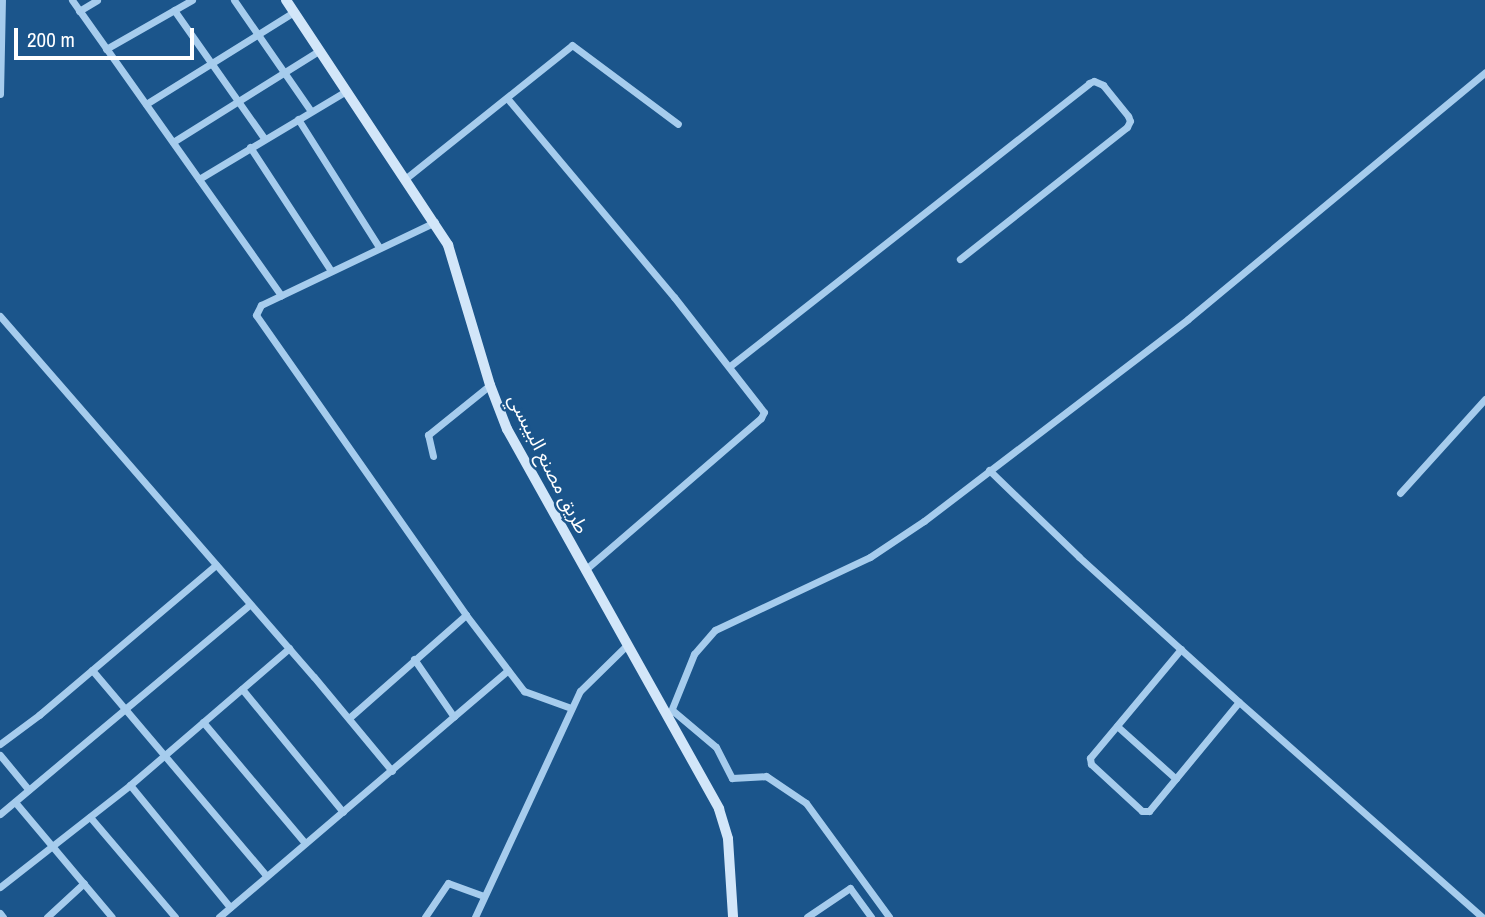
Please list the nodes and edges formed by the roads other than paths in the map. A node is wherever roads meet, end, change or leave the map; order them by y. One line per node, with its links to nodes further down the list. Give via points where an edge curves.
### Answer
1 (2, 0): 10 (street)
2 (72, 0): 8 (street)
3 (97, 0): 8 (street)
4 (192, 0): 7 (street)
5 (234, 0): 11 (street)
6 (286, 0): 9 (main road, طريق مصنع البيبسي)
7 (174, 10): 12 (street); 14 (street)
8 (79, 11): 12 (street)
9 (294, 12): 11 (street); 13 (main road, طريق مصنع البيبسي)
10 (1, 25): 18 (street)
11 (258, 36): 14 (street); 16 (street)
12 (106, 48): 21 (street)
13 (320, 50): 16 (street); 17 (main road, طريق مصنع البيبسي)
14 (212, 64): 20 (street); 21 (street)
15 (1485, 72): 40 (street, via 1188,319)
16 (284, 74): 20 (street); 22 (street)
17 (346, 91): 22 (street); 28 (main road, طريق مصنع البيبسي)
18 (0, 94)
19 (507, 98): 24 (street, via 572,45); 28 (street); 36 (street)
20 (237, 101): 25 (street); 26 (street)
21 (146, 104): 26 (street)
22 (311, 111): 23 (street)
23 (298, 119): 25 (street); 31 (street)
24 (678, 124)
25 (264, 138): 27 (street)
26 (173, 142): 29 (street)
27 (250, 147): 29 (street); 33 (street)
28 (405, 178): 30 (main road, طريق مصنع البيبسي)
29 (199, 179): 34 (street)
30 (435, 222): 31 (street); 37 (main road, طريق مصنع البيبسي, via 454,260)
31 (379, 247): 33 (street)
32 (960, 259): 36 (street, via 1126,127 1128,116 1103,85 1089,83)
33 (331, 271): 34 (street)
34 (281, 295): 45 (street, via 261,305 256,315)
35 (0, 316): 42 (street)
36 (730, 366): 43 (street, via 763,408 761,418)
37 (490, 385): 39 (street, via 428,435); 43 (main road, طريق مصنع البيبسي, via 514,443)
38 (1485, 399): 41 (street)
39 (433, 456)
40 (989, 470): 48 (street); 56 (street, via 880,551 715,630 694,654)
41 (1400, 493)
42 (216, 565): 44 (street); 50 (street)
43 (585, 570): 46 (main road, طريق مصنع البيبسي)
44 (250, 604): 47 (street); 55 (street)
45 (466, 615): 49 (street); 51 (street)
46 (628, 645): 54 (street, via 580,691); 56 (main road, طريق مصنع البيبسي)
47 (289, 648): 52 (street); 58 (street)
48 (1181, 649): 53 (street); 60 (street)
49 (414, 659): 57 (street); 58 (street)
50 (92, 670): 55 (street); 61 (street)
51 (508, 670): 54 (street, via 524,691); 57 (street)
52 (242, 689): 59 (street); 69 (street)
53 (1238, 702): 65 (street); 89 (street)
54 (572, 708): 77 (street)
55 (127, 709): 62 (street); 67 (street)
56 (670, 713): 85 (main road, طريق مصنع البيبسي, via 723,819); 88 (street, via 716,747 732,778 766,776 806,803)
57 (454, 717): 64 (street)
58 (349, 718): 64 (street)
59 (203, 722): 62 (street); 72 (street)
60 (1116, 726): 65 (street); 65 (street, via 1089,762 1142,811 1149,811)
61 (0, 744)
62 (165, 754): 66 (street); 74 (street)
63 (0, 755): 67 (street)
64 (392, 771): 69 (street)
65 (1176, 779)
66 (130, 785): 71 (street); 78 (street)
67 (29, 790): 68 (street)
68 (15, 802): 70 (street); 73 (street)
69 (343, 812): 72 (street)
70 (0, 814)
71 (90, 817): 73 (street); 81 (street)
72 (305, 844): 74 (street)
73 (50, 847): 75 (street); 76 (street)
74 (267, 876): 78 (street)
75 (84, 883): 79 (street); 80 (street)
76 (0, 887)
77 (484, 896): 83 (street, via 448,883); 84 (street)
78 (230, 907): 82 (street)
79 (47, 917)
80 (112, 917)
81 (175, 917)
82 (219, 917)
83 (425, 917)
84 (475, 917)
85 (733, 917)
86 (807, 917): 87 (street, via 850,888)
87 (870, 917)
88 (889, 917)
89 (1482, 917)

